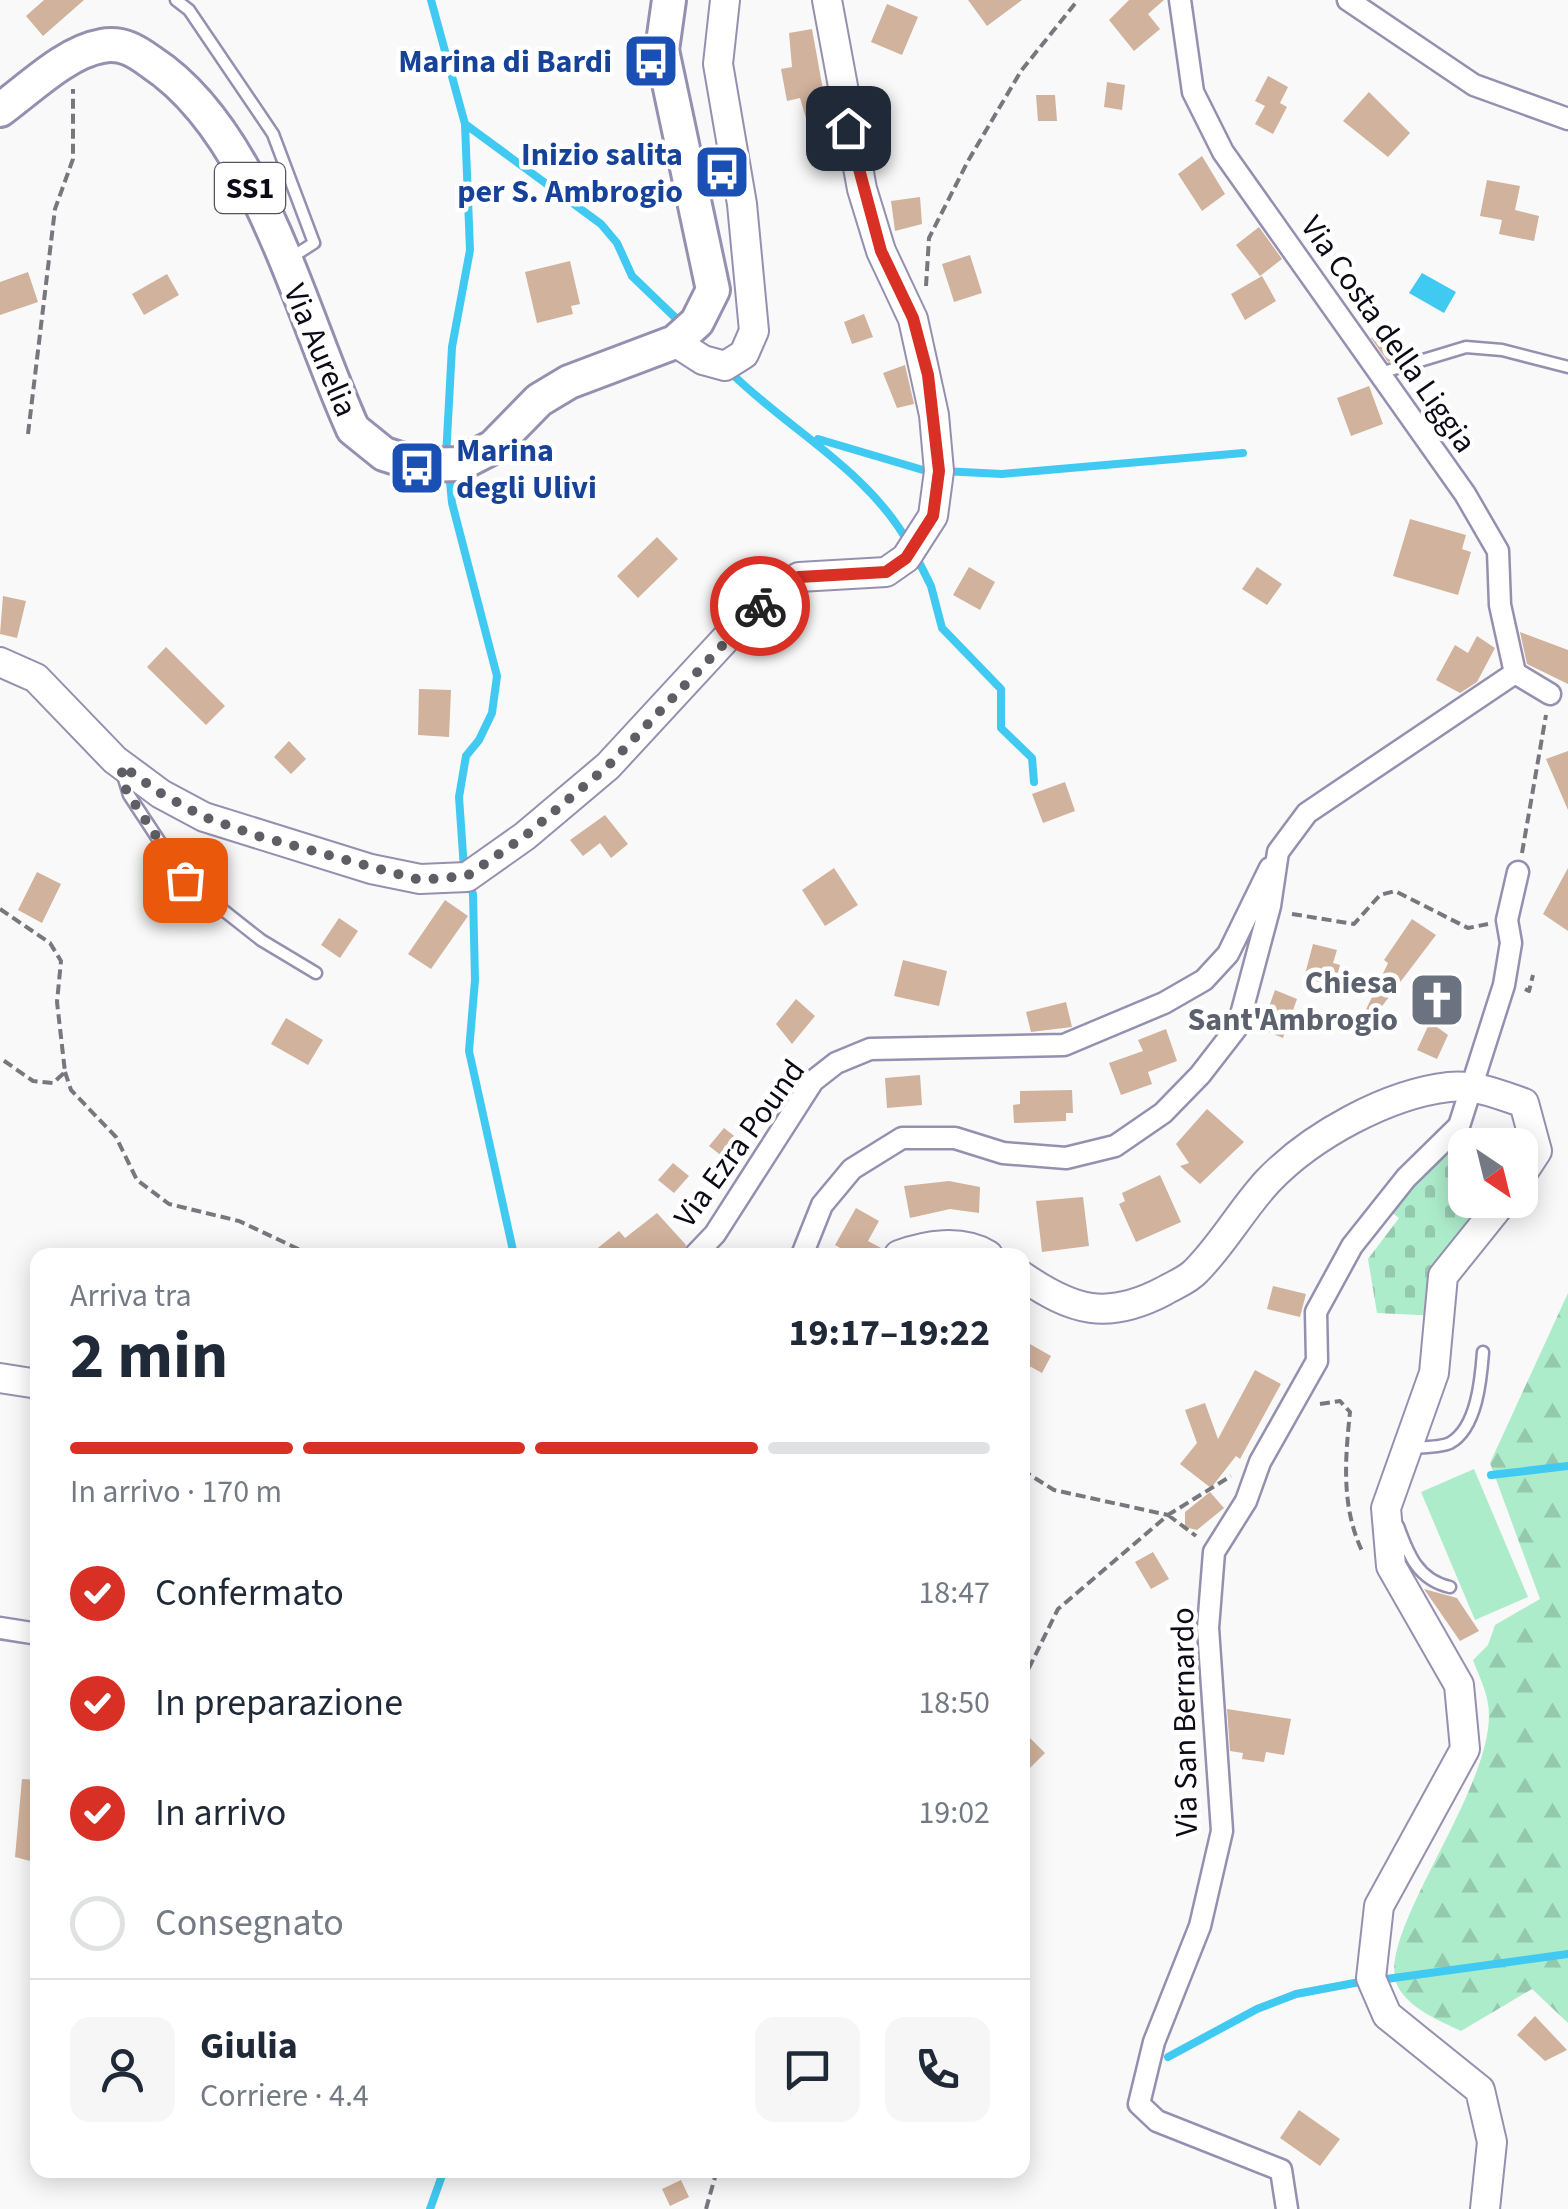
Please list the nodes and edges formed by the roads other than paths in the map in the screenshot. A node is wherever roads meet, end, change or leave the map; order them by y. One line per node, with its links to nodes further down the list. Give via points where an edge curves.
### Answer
1 (176, 0): 9 (lane, via 273,134 308,217 314,243)
2 (669, 0): 10 (main road, via 662,50 712,290)
3 (725, 0): 10 (street, via 718,64 742,204 754,332 744,354 725,366 703,360)
4 (827, 0): 16 (street, via 862,188 928,375 939,471 933,516 906,558 886,572 799,577 776,593 608,766 467,876 420,880 258,836 204,817)
5 (1180, 0): 12 (street, Via Costa della Liggia, via 1193,92 1224,152)
6 (1348, 0): 8 (street, via 1474,85)
7 (0, 110): 9 (main road, Via Aurelia / SS1, via 72,59 102,46 128,46 200,102 234,152)
8 (1568, 119)
9 (284, 262): 10 (main road, Via Aurelia / SS1, via 353,429 384,454 419,465 460,464 494,447 540,400 569,382)
10 (686, 332)
11 (1568, 367): 12 (lane, via 1466,347)
12 (1376, 374): 14 (street, Via Costa della Liggia, via 1465,494 1498,552)
13 (0, 662): 16 (street, via 36,678)
14 (1514, 673): 15 (street); 17 (street, via 1306,813)
15 (1550, 694)
16 (122, 766): 19 (lane, via 129,795 185,880)
17 (1278, 852): 23 (street, Via Ezra Pound, via 1228,954 1204,980 1164,1003 1064,1045 870,1049 836,1062 813,1081); 24 (street, via 1238,1026 1163,1113 1115,1146 1066,1158 1003,1153 955,1138 902,1138 852,1169 822,1206)
18 (1518, 872): 20 (street, Via San Bernardo, via 1507,920 1504,985)
19 (316, 973)
20 (1474, 1089): 21 (street, via 1524,1103); 27 (street, via 1413,1094 1307,1146 1268,1182 1194,1275 1150,1298 1103,1312 1056,1300); 36 (street, Via San Bernardo, via 1460,1126 1406,1178 1352,1246 1316,1312 1317,1361 1214,1552 1208,1628 1222,1831 1200,1926 1154,2042 1140,2104 1157,2121 1281,2170)
21 (1531, 1128)
22 (1490, 1218): 31 (street, via 1443,1276 1434,1372)
23 (702, 1248)
24 (805, 1248)
25 (919, 1248): 26 (street)
26 (976, 1248)
27 (1030, 1282)
28 (1483, 1352): 31 (lane, via 1465,1428 1449,1444)
29 (0, 1378): 30 (street)
30 (30, 1383)
31 (1408, 1448): 32 (street)
32 (1393, 1490): 33 (lane, via 1410,1560 1434,1583); 37 (street, via 1386,1508 1391,1566 1459,1685 1465,1749 1379,1906 1371,1978 1387,2015 1480,2090 1492,2142)
33 (1450, 1587)
34 (0, 1628): 35 (street)
35 (30, 1633)
36 (1287, 2209)
37 (1485, 2209)

